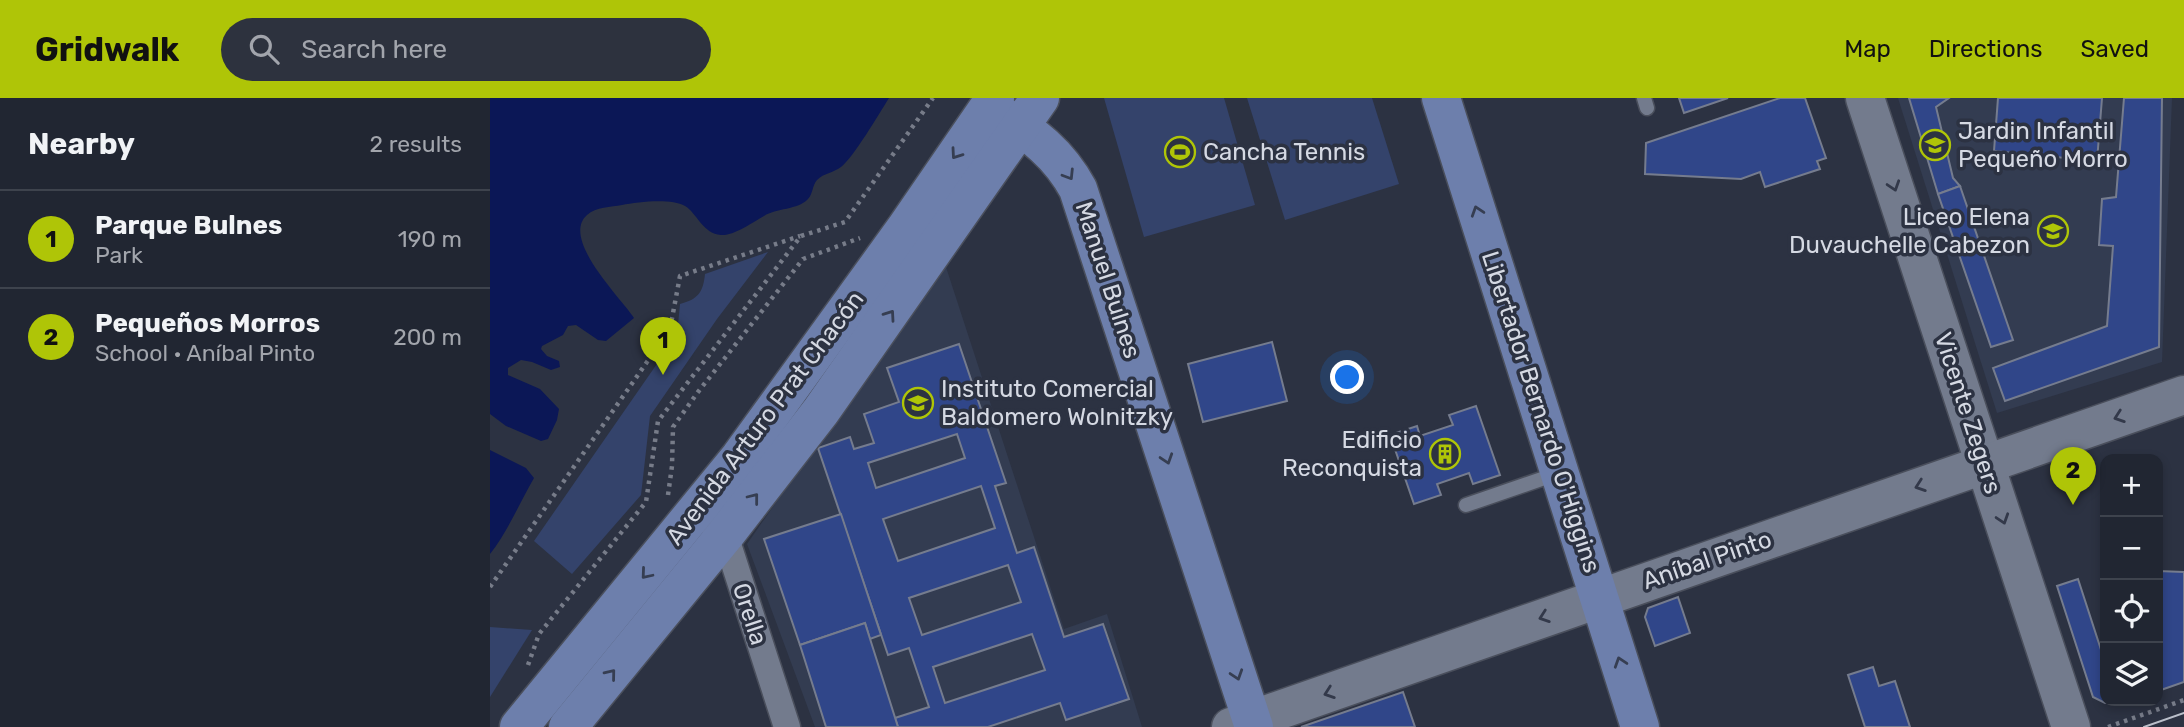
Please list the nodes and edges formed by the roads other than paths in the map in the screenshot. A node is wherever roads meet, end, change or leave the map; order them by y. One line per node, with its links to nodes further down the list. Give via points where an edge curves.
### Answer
1 (1441, 98): 8 (main road, Libertador Bernardo O'Higgins, one-way to 1)
2 (1865, 98): 5 (street, Vicente Zegers)
3 (992, 102): 4 (main road, Manuel Bulnes); 10 (main road, Avenida Arturo Prat Chacón, one-way to 10)
4 (1031, 113): 10 (main road, Avenida Arturo Prat Chacón, one-way to 4, via 786,457); 12 (main road, Manuel Bulnes, one-way to 12, via 1086,209)
5 (1878, 116): 7 (street, Vicente Zegers, one-way to 7)
6 (2184, 395): 7 (street, Aníbal Pinto, one-way to 7)
7 (1985, 463): 11 (street, Aníbal Pinto, one-way to 11); 17 (street, Vicente Zegers, one-way to 17)
8 (1560, 473): 9 (lane); 11 (main road, Libertador Bernardo O'Higgins)
9 (1466, 505)
10 (696, 515): 13 (main road, Avenida Arturo Prat Chacón, one-way to 13); 14 (main road, Avenida Arturo Prat Chacón, one-way to 10); 15 (street, Orella)
11 (1600, 598): 12 (street, Aníbal Pinto, one-way to 12); 16 (main road, Libertador Bernardo O'Higgins, one-way to 11)
12 (1246, 724)
13 (519, 727)
14 (568, 727)
15 (787, 727)
16 (1640, 727)
17 (2071, 727)

